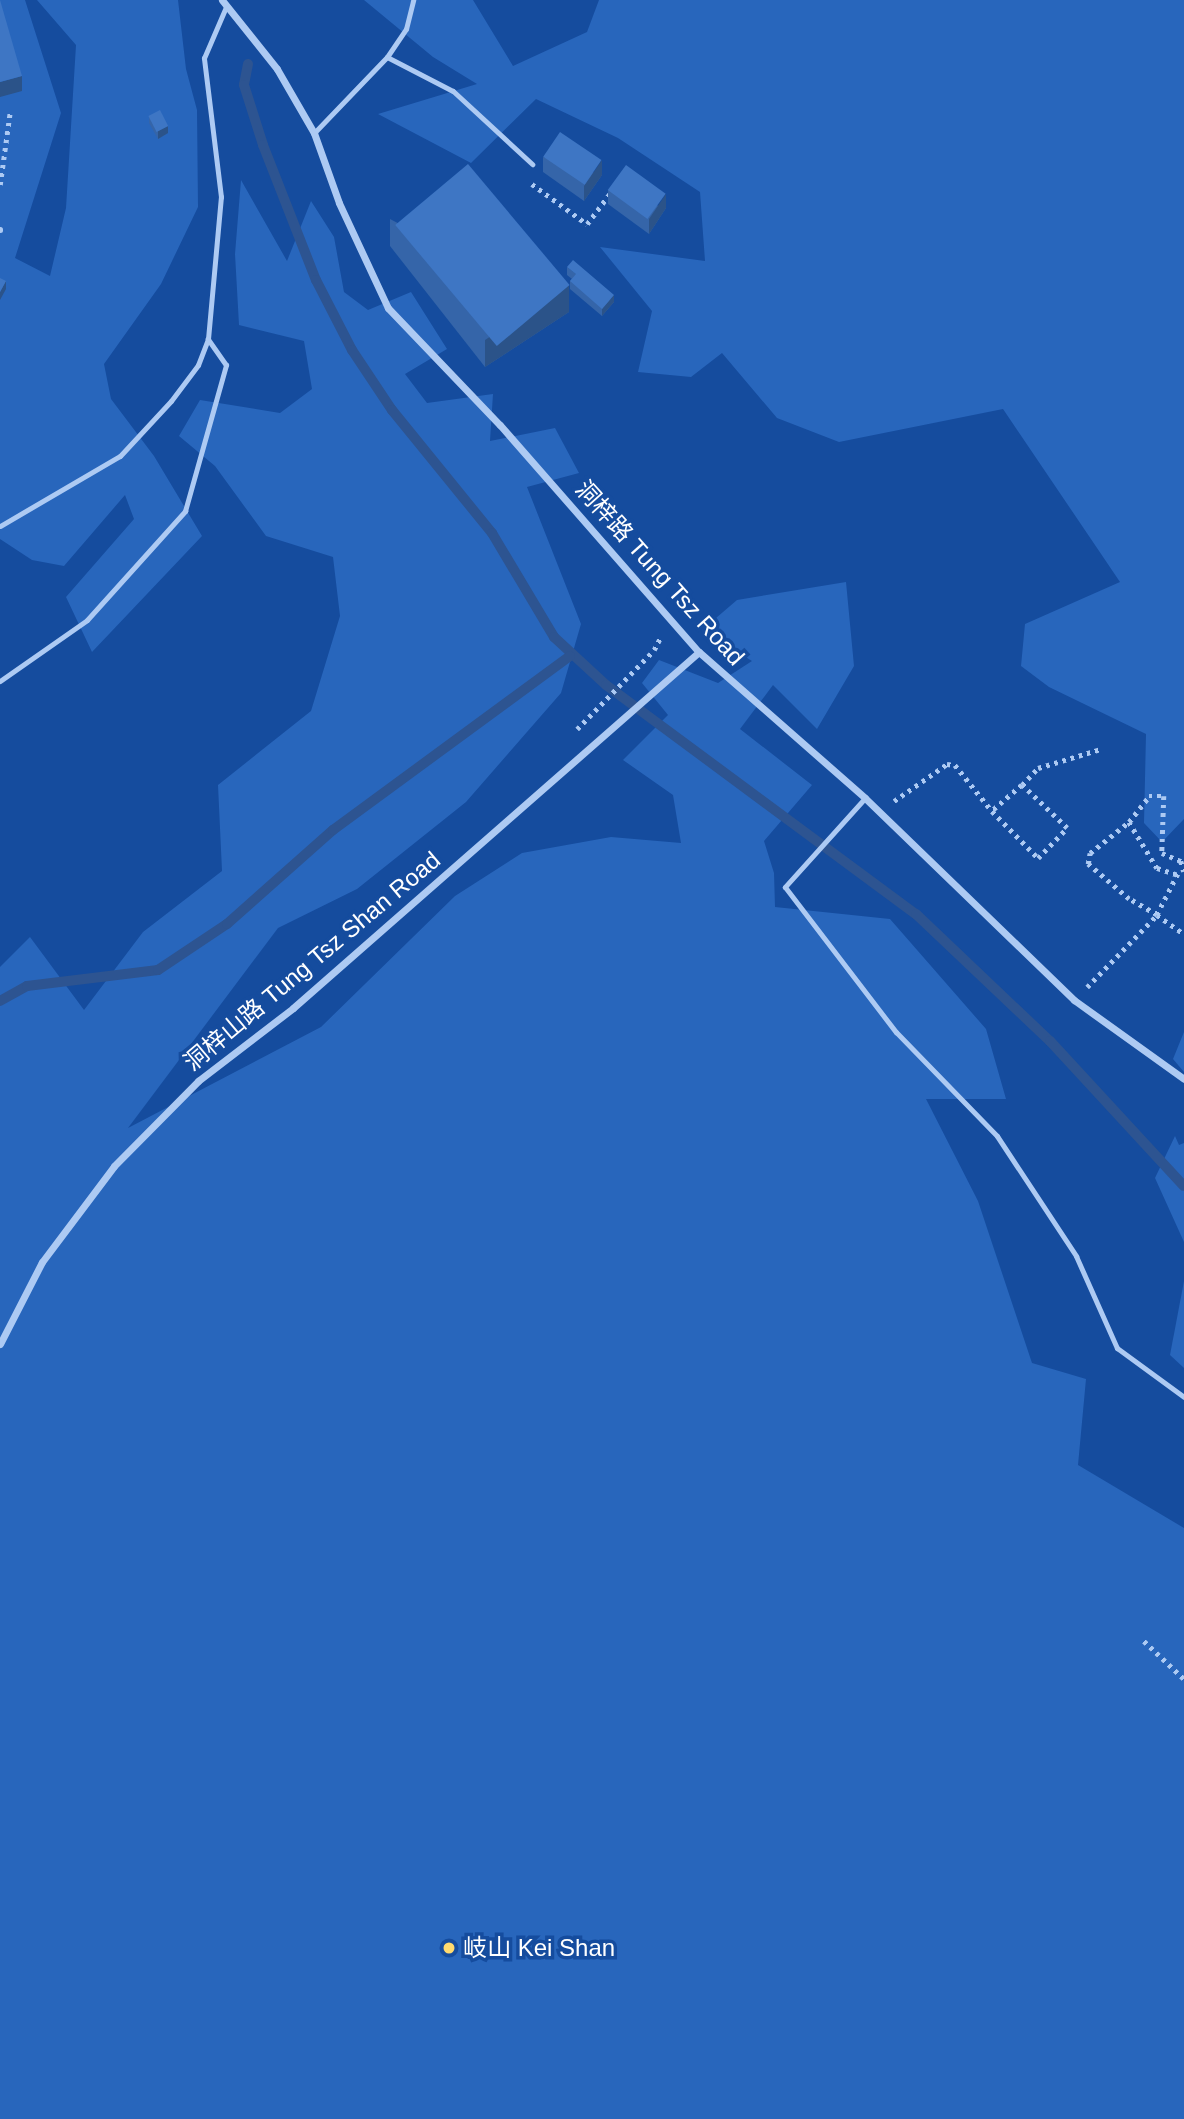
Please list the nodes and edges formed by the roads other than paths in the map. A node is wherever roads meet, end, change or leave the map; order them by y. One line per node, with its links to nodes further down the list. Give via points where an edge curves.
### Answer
1 (413, 0): 3 (lane, via 406,29)
2 (224, 4): 4 (street, 洞梓路 Tung Tsz Road, via 277,69); 6 (lane, via 204,58 221,197)
3 (387, 57): 4 (lane); 5 (lane, via 453,91)
4 (314, 133): 8 (street, 洞梓路 Tung Tsz Road, via 339,203 388,308 500,425)
5 (532, 164)
6 (208, 339): 7 (lane, via 198,365 171,401 120,456); 9 (lane, via 226,365 185,510 87,620)
7 (0, 526)
8 (699, 652): 10 (street, 洞梓路 Tung Tsz Road); 12 (street, 洞梓山路 Tung Tsz Shan Road, via 293,1007 198,1081 114,1166 42,1262)
9 (0, 681)
10 (865, 798): 11 (street, 洞梓路 Tung Tsz Road, via 1074,1000); 13 (lane, via 785,887 896,1032 997,1136 1076,1256 1117,1348)
11 (1184, 1079)
12 (0, 1343)
13 (1184, 1396)

